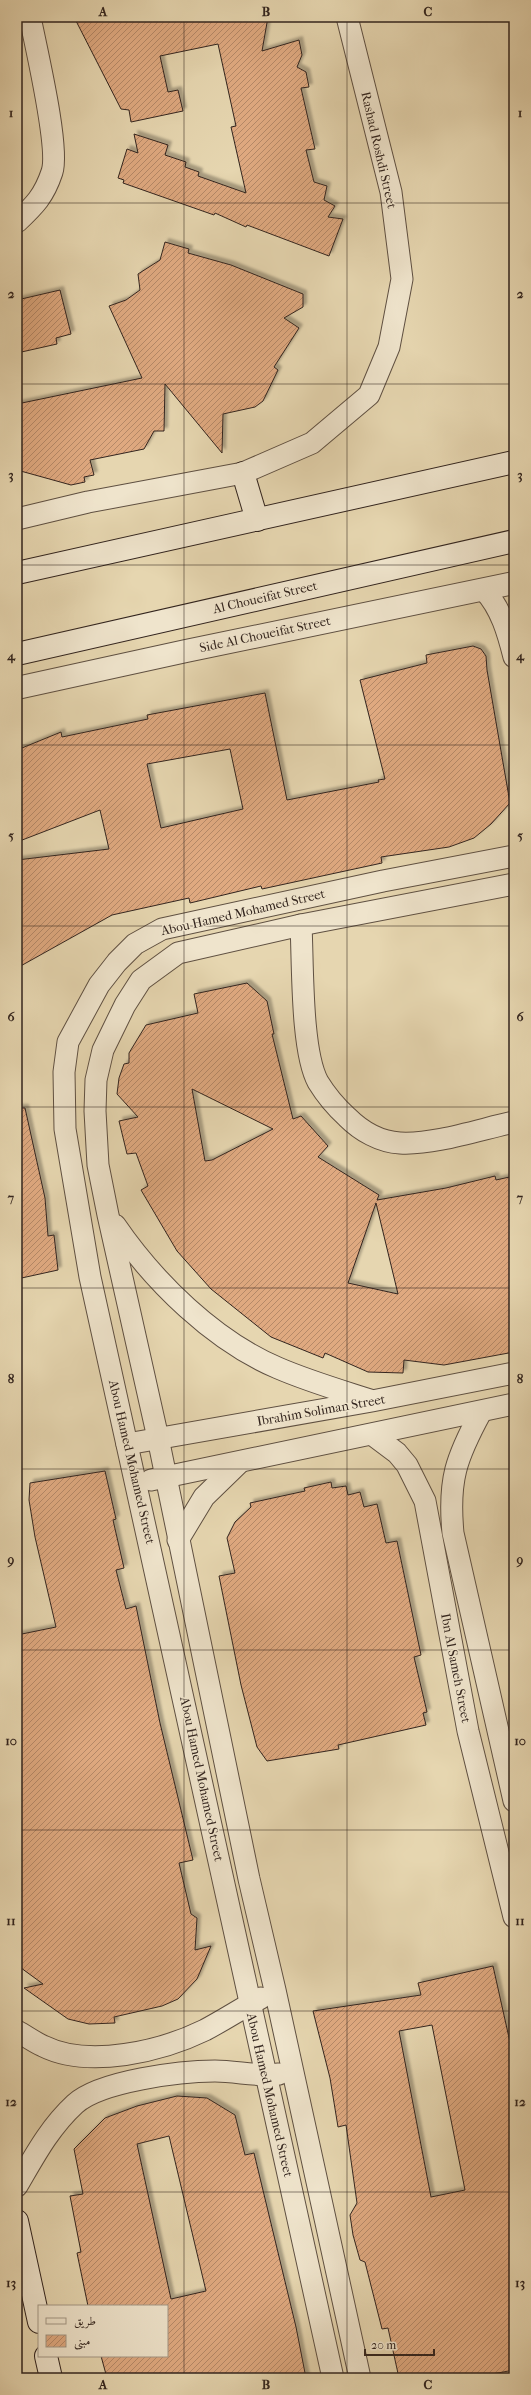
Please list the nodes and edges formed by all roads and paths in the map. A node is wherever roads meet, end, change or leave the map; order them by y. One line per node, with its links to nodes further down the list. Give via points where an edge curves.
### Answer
1 (30, 17): 3 (street, via 52,139 52,171 40,200)
2 (347, 17): 5 (street, Rashad Roshdi Street, via 391,192 402,279 390,347 369,395 312,443)
3 (17, 222)
4 (514, 462): 7 (main road)
5 (243, 473): 6 (street, via 88,502); 7 (main road)
6 (17, 519)
7 (257, 520): 9 (main road)
8 (514, 540): 12 (main road, Al Choueifat Street)
9 (17, 573)
10 (514, 583): 11 (main road, Side Al Choueifat Street)
11 (484, 590): 13 (street, via 500,613); 14 (main road, Side Al Choueifat Street)
12 (17, 654)
13 (514, 657)
14 (17, 688)
15 (514, 856): 18 (street, Abou Hamed Mohamed Street, via 162,928 135,944)
16 (514, 884): 17 (street, Abou Hamed Mohamed Street)
17 (301, 925): 19 (street, Abou Hamed Mohamed Street, via 178,953); 20 (street, via 308,1053 318,1081 333,1104 351,1122 371,1136 400,1143 424,1142)
18 (118, 962): 19 (street); 28 (street, Abou Hamed Mohamed Street, via 98,986 68,1042 64,1079 65,1129 90,1277)
19 (141, 980): 21 (street, Abou Hamed Mohamed Street, via 125,1005 103,1050 96,1080 98,1165)
20 (514, 1122)
21 (108, 1215): 23 (street, via 135,1255 155,1276 188,1308 234,1344 277,1368); 27 (street, Abou Hamed Mohamed Street)
22 (514, 1373): 23 (street, Ibrahim Soliman Street)
23 (372, 1401): 27 (street, Ibrahim Soliman Street)
24 (514, 1404): 25 (street)
25 (481, 1412): 26 (street); 33 (street, Ibn Al Sameh Street, via 461,1452 454,1473 451,1507 454,1540)
26 (373, 1435): 29 (street); 34 (street, Ibn Al Sameh Street, via 397,1453 407,1465 425,1502 468,1731)
27 (158, 1438): 28 (street, Ibrahim Soliman Street); 30 (street, Abou Hamed Mohamed Street)
28 (127, 1444): 31 (street, Abou Hamed Mohamed Street)
29 (240, 1462): 30 (street); 32 (street, via 204,1497)
30 (165, 1477): 31 (street); 32 (street, Abou Hamed Mohamed Street)
31 (136, 1483): 36 (street, Abou Hamed Mohamed Street)
32 (178, 1540): 35 (street, Abou Hamed Mohamed Street, via 249,1879)
33 (514, 1801)
34 (514, 1917)
35 (275, 1990): 36 (street); 38 (street, Abou Hamed Mohamed Street)
36 (250, 2004): 37 (street, via 206,2030 184,2039 144,2051 98,2058 44,2047); 39 (street, Abou Hamed Mohamed Street)
37 (17, 2031)
38 (294, 2073): 39 (street); 46 (street, Abou Hamed Mohamed Street)
39 (267, 2076): 40 (street, via 234,2072 196,2072 135,2080 93,2093 76,2103 56,2123); 45 (street, Abou Hamed Mohamed Street)
40 (17, 2186)
41 (17, 2221): 42 (main road)
42 (38, 2317)
43 (46, 2357): 44 (main road)
44 (51, 2378)
45 (333, 2378)
46 (360, 2378)

